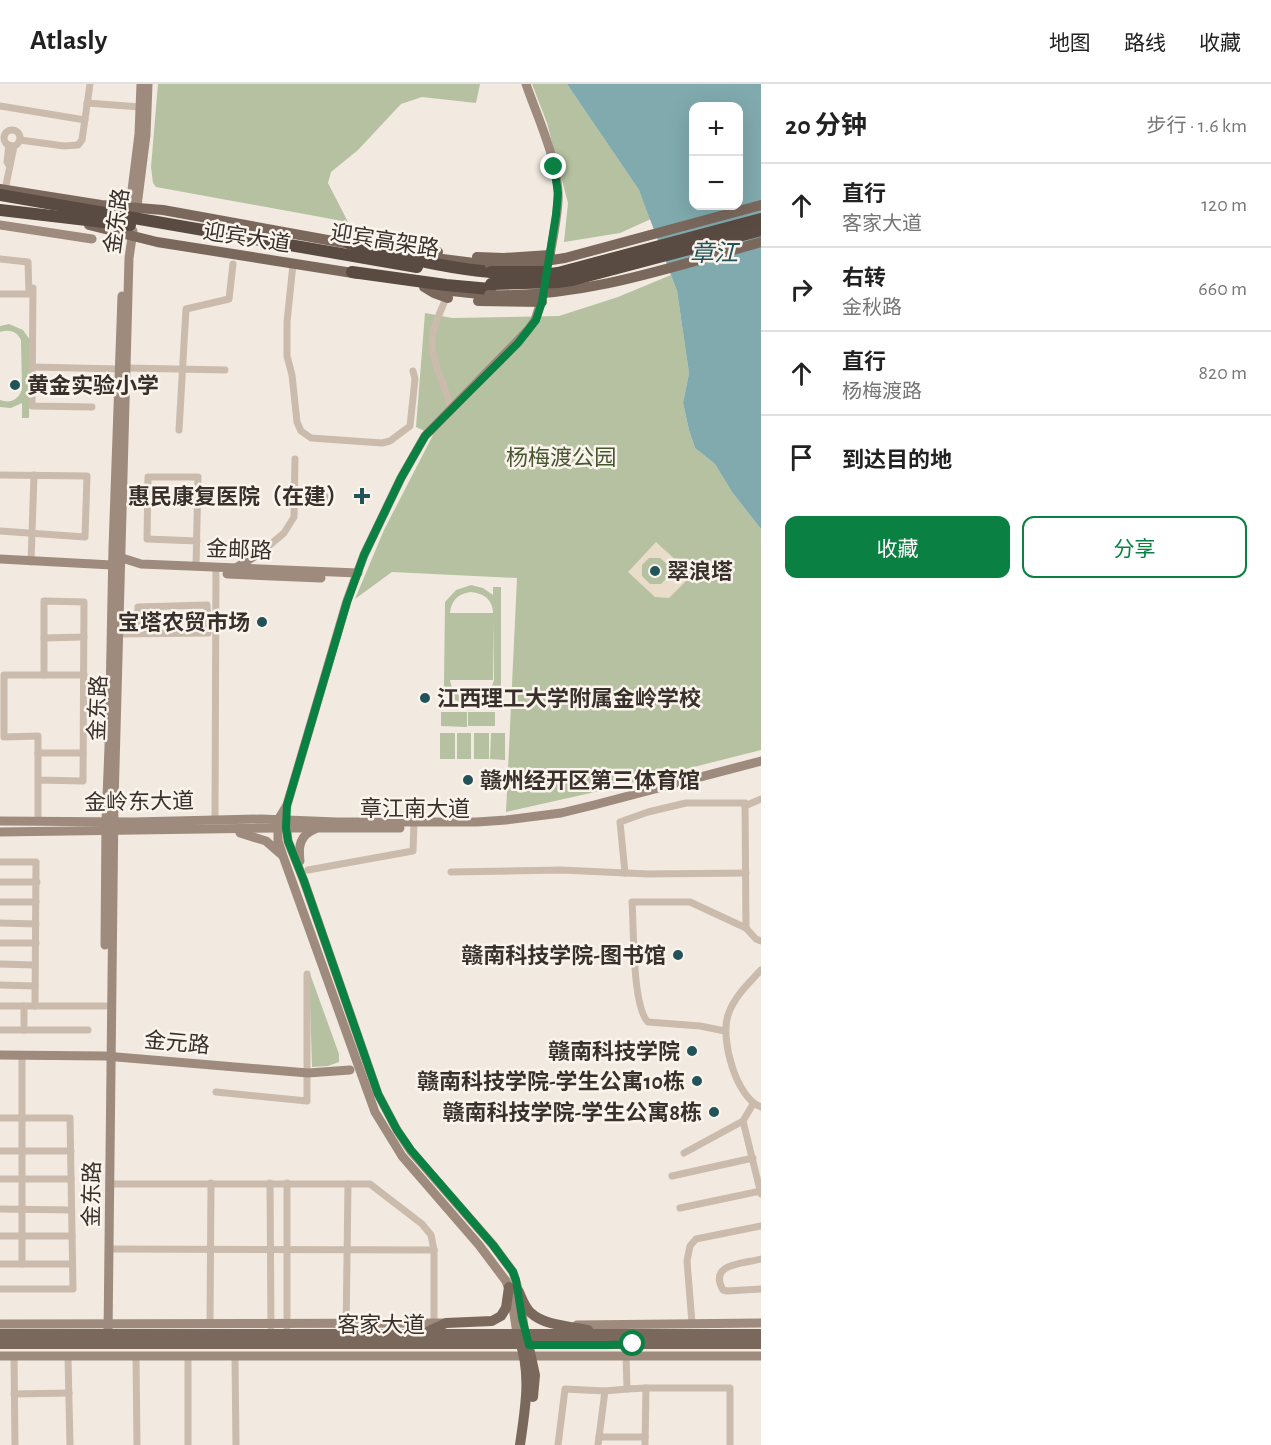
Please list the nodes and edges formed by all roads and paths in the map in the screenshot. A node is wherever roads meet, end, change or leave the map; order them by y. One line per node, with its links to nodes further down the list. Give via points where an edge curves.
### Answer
1 (90, 84): 5 (street)
2 (141, 84): 7 (street, 金东路)
3 (148, 84): 11 (street, 金东路, via 146,135)
4 (526, 84): 23 (street, via 556,176 558,201)
5 (87, 103): 7 (street); 8 (street)
6 (0, 106): 8 (street)
7 (140, 107): 11 (street, 金东路)
8 (85, 120): 10 (street, via 78,145)
9 (2, 137): 10 (street); 10 (street, via 7,132 18,133)
10 (14, 144): 12 (street)
11 (137, 178): 14 (street, 金东路)
12 (1, 193): 14 (main road, 迎宾大道); 19 (highway, 迎宾高架路, bridge); 27 (highway, 迎宾高架路, bridge)
13 (761, 205): 30 (main road, bridge, via 565,258 525,264)
14 (133, 207): 19 (street, 金东路); 21 (main road, 迎宾大道)
15 (0, 208): 19 (highway, bridge)
16 (761, 219): 29 (highway)
17 (0, 225): 20 (street)
18 (761, 230): 29 (highway, bridge, via 597,274)
19 (130, 231): 26 (main road, 迎宾大道, via 157,242); 27 (highway, 迎宾高架路); 37 (street, 金东路, via 123,257)
20 (92, 239)
21 (349, 243): 23 (main road, 迎宾大道, via 480,257); 30 (highway, via 463,269)
22 (761, 243): 30 (main road, bridge, via 591,287 536,294)
23 (550, 255): 34 (street)
24 (0, 259): 33 (street, via 28,262 29,294)
25 (233, 264): 38 (street, via 229,299 186,309)
26 (293, 264): 28 (main road, 迎宾大道); 40 (street, via 287,356 301,432 311,438 390,441 410,426)
27 (416, 270): 30 (highway, 迎宾高架路)
28 (352, 272): 30 (highway, via 437,284); 31 (main road, 迎宾大道)
29 (558, 277): 30 (highway, bridge)
30 (490, 280): 31 (main road, 迎宾大道)
31 (424, 287): 34 (main road, via 460,300)
32 (33, 288): 36 (street)
33 (0, 294)
34 (542, 302): 42 (street, via 536,320 518,343)
35 (444, 303): 42 (street, via 432,346)
36 (32, 367): 37 (street); 41 (street, via 32,406)
37 (124, 368): 38 (street); 53 (street, 金东路); 58 (street, 金东路)
38 (182, 369): 39 (street); 43 (street)
39 (225, 370)
40 (413, 371)
41 (92, 407)
42 (451, 410): 61 (street, via 425,436 401,478)
43 (179, 430)
44 (295, 459): 47 (street)
45 (0, 475): 46 (street)
46 (34, 475): 50 (street); 50 (street, via 87,476 85,537)
47 (295, 497): 48 (street); 52 (street, via 294,517)
48 (326, 497)
49 (0, 531): 50 (street)
50 (32, 534): 55 (street)
51 (197, 541): 51 (street, via 198,477 148,477 147,539); 56 (street)
52 (265, 549): 57 (street); 59 (street, via 263,559)
53 (120, 557): 56 (street, 金邮路, via 141,564); 58 (street, 金东路)
54 (0, 559): 55 (street, 金邮路)
55 (32, 562): 58 (street, 金邮路)
56 (196, 566): 60 (street, 金邮路)
57 (236, 568): 59 (street, 金邮路); 60 (street, 金邮路)
58 (116, 569): 60 (street, 金邮路); 62 (street, 金东路); 69 (street, 金东路)
59 (269, 569): 61 (street, 金邮路)
60 (215, 570): 61 (street, 金邮路); 79 (street)
61 (357, 576): 83 (street)
62 (119, 634): 63 (street); 76 (street, 金东路)
63 (137, 634): 63 (street, via 208,633 207,605 138,607)
64 (84, 637): 65 (street); 65 (street, via 84,602 44,601); 67 (street)
65 (44, 638): 66 (street)
66 (44, 675): 67 (street); 70 (street, via 4,675 4,737 38,736)
67 (84, 675): 68 (street)
68 (84, 706): 69 (street); 71 (street)
69 (110, 706): 76 (street, 金东路)
70 (38, 753): 71 (street); 74 (street)
71 (83, 753): 74 (street, via 83,781)
72 (761, 761): 80 (street, 章江南大道)
73 (761, 767): 80 (street, 章江南大道, via 595,811)
74 (38, 780): 82 (street)
75 (761, 799): 78 (street)
76 (110, 805): 85 (street); 86 (street); 87 (street, 金东路)
77 (761, 805): 78 (street)
78 (745, 806): 96 (street, via 686,804 620,822); 97 (street)
79 (214, 819): 83 (street, 金岭东大道); 85 (street, 金岭东大道)
80 (531, 820): 84 (street, 章江南大道)
81 (0, 821): 82 (street, 金岭东大道)
82 (38, 821): 86 (street, 金岭东大道)
83 (282, 824): 84 (street, 章江南大道); 88 (street, 章江南大道); 89 (street, 金岭东大道); 92 (street, via 278,841); 98 (street)
84 (414, 825): 88 (street, 章江南大道); 94 (street, via 413,851)
85 (132, 826): 87 (street, 金岭东大道); 89 (street, 金岭东大道); 91 (street)
86 (90, 827): 87 (street, 金岭东大道); 90 (street, 金岭东大道); 91 (street)
87 (110, 827): 91 (street, 金东路)
88 (315, 828): 98 (street, via 300,843)
89 (226, 830): 92 (street, via 266,841)
90 (0, 832)
91 (109, 849): 118 (street, 金东路); 125 (street, 金东路)
92 (283, 856): 168 (street, via 375,1112 402,1156)
93 (0, 862): 100 (street, via 36,862)
94 (308, 870)
95 (451, 872): 96 (street)
96 (625, 873): 97 (street)
97 (746, 873): 105 (street)
98 (304, 881): 168 (street, via 384,1107 411,1150 505,1261 516,1280)
99 (0, 882): 100 (street)
100 (37, 882): 102 (street)
101 (0, 902): 102 (street)
102 (36, 902): 104 (street)
103 (0, 924): 104 (street)
104 (36, 924): 108 (street)
105 (746, 928): 106 (street); 122 (street, via 690,902 632,902 635,972 642,1016 648,1022)
106 (761, 941)
107 (0, 943): 108 (street)
108 (36, 943): 110 (street)
109 (0, 964): 110 (street)
110 (35, 965): 114 (street)
111 (761, 970): 122 (street, via 738,995)
112 (307, 974): 127 (street)
113 (0, 985): 114 (street)
114 (35, 986): 117 (street)
115 (0, 1006): 116 (street)
116 (24, 1006): 117 (street); 120 (street)
117 (35, 1006): 118 (street)
118 (105, 1006): 125 (street, 金东路)
119 (0, 1030): 120 (street)
120 (24, 1030): 121 (street)
121 (88, 1030)
122 (725, 1031): 129 (street, via 731,1064 745,1096)
123 (0, 1055): 124 (street, 金元路)
124 (22, 1055): 125 (street, 金元路); 131 (street)
125 (108, 1056): 127 (street, 金元路); 145 (street, 金东路); 177 (street, 金东路)
126 (350, 1070): 127 (street, 金元路)
127 (308, 1073): 128 (street, via 307,1101)
128 (216, 1092)
129 (757, 1105): 132 (street)
130 (0, 1118): 131 (street)
131 (22, 1118): 134 (street); 135 (street, via 70,1119)
132 (743, 1121): 136 (street); 137 (street)
133 (0, 1151): 134 (street)
134 (22, 1151): 135 (street); 140 (street)
135 (71, 1151): 141 (street)
136 (684, 1153)
137 (753, 1158): 138 (street); 147 (street)
138 (672, 1176)
139 (0, 1179): 140 (street)
140 (22, 1179): 141 (street); 149 (street)
141 (71, 1179): 151 (street)
142 (211, 1183): 143 (street); 145 (street); 157 (street)
143 (270, 1183): 144 (street); 158 (street)
144 (287, 1183): 146 (street); 159 (street)
145 (111, 1184): 156 (street, 金东路)
146 (348, 1184): 160 (street); 161 (street, via 370,1184 422,1224 431,1235)
147 (761, 1192): 150 (street)
148 (0, 1209): 149 (street)
149 (22, 1209): 151 (street); 154 (street)
150 (680, 1209)
151 (71, 1210): 155 (street)
152 (761, 1226): 171 (street, via 696,1239 690,1246 687,1261)
153 (0, 1236): 154 (street)
154 (22, 1236): 155 (street); 164 (street)
155 (72, 1236): 165 (street)
156 (110, 1249): 157 (street); 177 (street, 金东路)
157 (210, 1250): 158 (street); 174 (street)
158 (270, 1250): 159 (street); 178 (street)
159 (287, 1250): 160 (street); 179 (street)
160 (347, 1250): 161 (street); 176 (street)
161 (434, 1250): 169 (street)
162 (761, 1259): 167 (street, via 725,1268 718,1277 723,1290)
163 (0, 1264): 164 (street)
164 (22, 1264): 165 (street)
165 (72, 1264): 166 (street, via 73,1289)
166 (0, 1289)
167 (761, 1289)
168 (514, 1290): 170 (main road, via 501,1316 492,1322); 175 (main road, via 534,1316); 185 (street)
169 (434, 1322): 170 (street); 176 (street)
170 (446, 1323): 180 (main road)
171 (692, 1323): 172 (street); 175 (street)
172 (761, 1323)
173 (0, 1324): 177 (street)
174 (210, 1324): 177 (street); 178 (street)
175 (570, 1325): 181 (main road)
176 (346, 1328): 179 (main road, 客家大道); 180 (main road, 客家大道)
177 (106, 1329): 178 (main road, 客家大道); 182 (main road, 客家大道)
178 (271, 1329): 179 (main road, 客家大道)
179 (287, 1329)
180 (424, 1333): 185 (main road, 客家大道)
181 (603, 1333): 183 (main road, 客家大道); 185 (main road, 客家大道)
182 (0, 1334)
183 (761, 1334)
184 (0, 1344): 185 (main road, 客家大道)
185 (525, 1344): 186 (main road, 客家大道); 189 (street); 194 (street); 207 (main road, via 527,1395); 208 (main road, via 536,1375)
186 (761, 1344)
187 (0, 1356): 188 (street)
188 (14, 1356): 191 (street); 199 (street)
189 (626, 1356): 190 (street); 196 (street)
190 (761, 1356)
191 (68, 1357): 192 (street); 198 (street)
192 (136, 1358): 193 (street); 204 (street)
193 (188, 1358): 194 (street); 205 (street)
194 (235, 1358): 206 (street)
195 (646, 1388): 196 (street); 201 (street); 210 (street, via 730,1388)
196 (627, 1389): 197 (street)
197 (605, 1391): 200 (street); 209 (street, via 565,1389)
198 (69, 1393): 199 (street); 203 (street)
199 (14, 1394): 202 (street)
200 (598, 1441): 201 (street)
201 (645, 1441)
202 (15, 1445)
203 (70, 1445)
204 (137, 1445)
205 (188, 1445)
206 (236, 1445)
207 (520, 1445)
208 (527, 1445)
209 (558, 1445)
210 (730, 1445)

